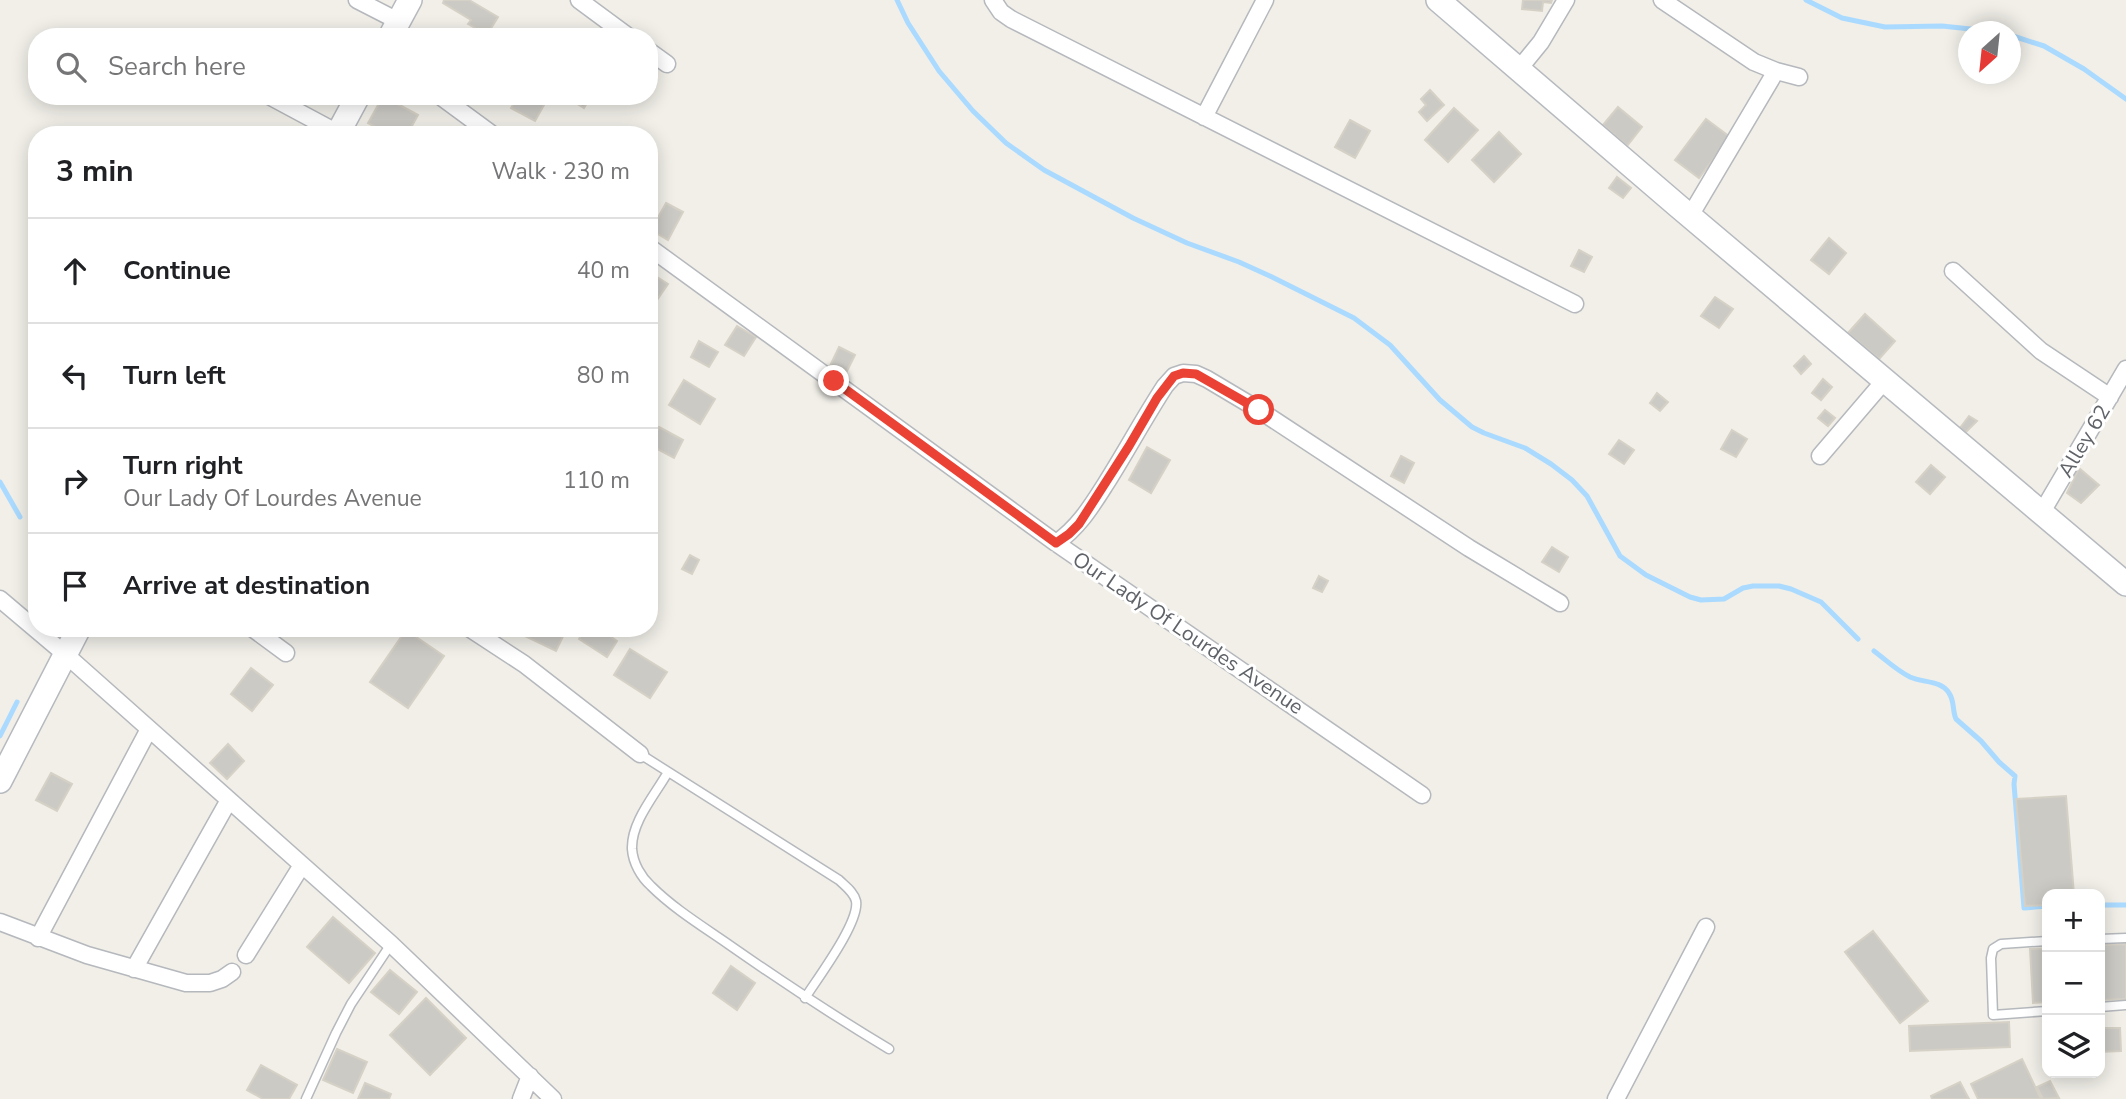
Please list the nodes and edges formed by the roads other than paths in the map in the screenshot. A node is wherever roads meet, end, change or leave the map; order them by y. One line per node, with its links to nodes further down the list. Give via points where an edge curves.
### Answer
1 (357, 0): 9 (street)
2 (410, 0): 10 (street)
3 (579, 0): 11 (street)
4 (993, 0): 20 (street, via 1011,19)
5 (1438, 0): 14 (street)
6 (1566, 0): 14 (street)
7 (1662, 0): 15 (street, via 1754,62)
8 (1263, 1): 20 (street)
9 (393, 28)
10 (395, 28)
11 (617, 28)
12 (658, 58): 13 (street)
13 (667, 64)
14 (1520, 69): 24 (street)
15 (1776, 71): 16 (street); 24 (street)
16 (1799, 77)
17 (285, 105): 21 (street)
18 (353, 105): 22 (street)
19 (452, 105): 23 (street)
20 (1204, 117): 27 (street)
21 (323, 126)
22 (342, 126)
23 (481, 126)
24 (1690, 216): 29 (street)
25 (658, 254): 33 (street, Our Lady Of Lourdes Avenue)
26 (1954, 271): 30 (street, via 2040,351)
27 (1575, 304)
28 (2126, 369): 30 (street, Alley 62)
29 (1885, 380): 31 (street); 32 (street)
30 (2110, 397): 32 (street, Alley 62)
31 (1820, 456)
32 (2042, 512): 34 (street)
33 (1056, 543): 36 (street, via 1079,524 1165,386 1174,376 1196,374); 48 (street, Our Lady Of Lourdes Avenue)
34 (2126, 584)
35 (0, 599): 37 (street)
36 (1560, 603)
37 (28, 623)
38 (45, 637): 43 (street)
39 (74, 637): 43 (street)
40 (264, 637): 42 (street)
41 (482, 637): 45 (street)
42 (286, 653)
43 (65, 654): 44 (street); 47 (street)
44 (149, 729): 49 (street); 53 (street)
45 (640, 754): 46 (lane)
46 (668, 772): 61 (lane, via 633,836 638,870 650,886 682,911); 61 (lane, via 850,890 856,909 851,926)
47 (0, 781)
48 (1422, 795)
49 (229, 800): 50 (street); 59 (street)
50 (302, 865): 57 (street); 58 (street)
51 (0, 922): 53 (street)
52 (1706, 927): 70 (street)
53 (38, 938): 59 (street)
54 (2126, 938): 55 (lane)
55 (2105, 939)
56 (2042, 941): 64 (lane, via 2001,944 1993,949 1991,958 1993,1014)
57 (391, 944): 66 (street); 67 (lane, via 351,1004)
58 (246, 955)
59 (134, 969): 60 (street, via 199,984 210,984)
60 (232, 972)
61 (805, 998): 65 (lane)
62 (2126, 1005): 63 (lane)
63 (2105, 1007)
64 (2042, 1011)
65 (889, 1049)
66 (530, 1076): 68 (street); 69 (street)
67 (306, 1099)
68 (521, 1099)
69 (553, 1099)
70 (1616, 1099)

